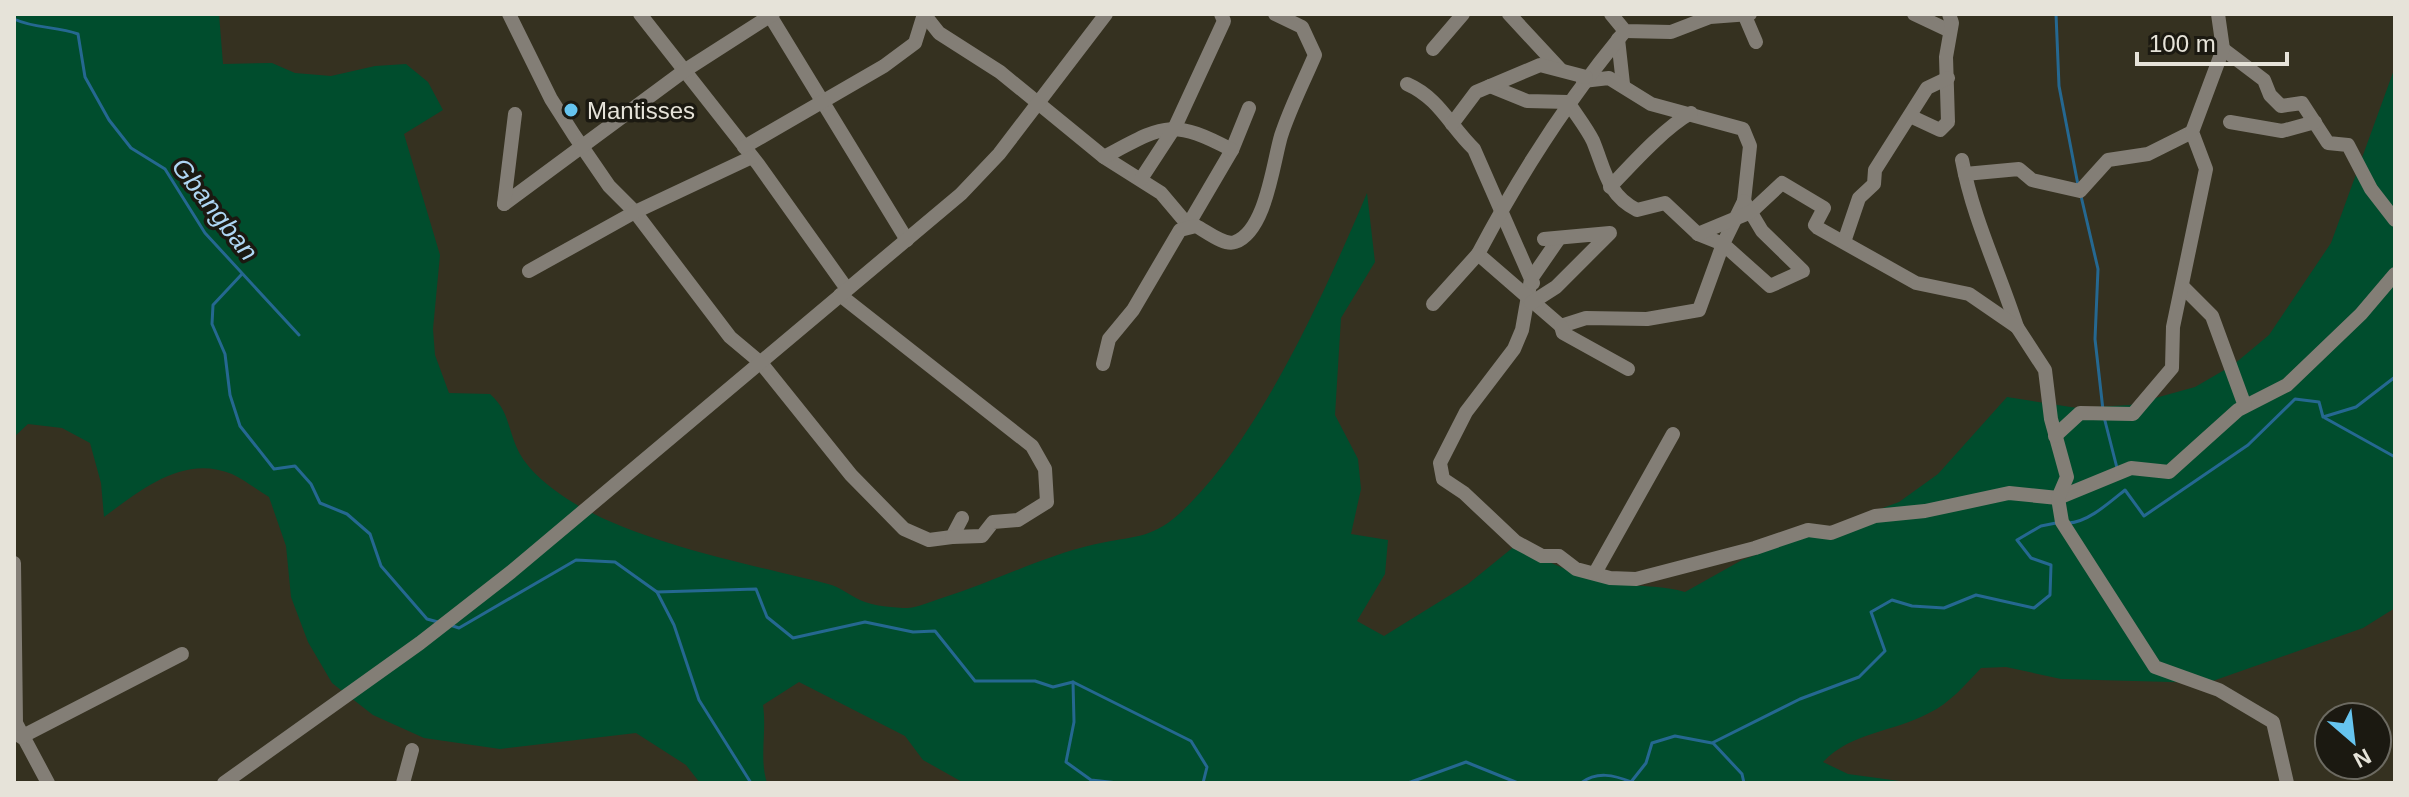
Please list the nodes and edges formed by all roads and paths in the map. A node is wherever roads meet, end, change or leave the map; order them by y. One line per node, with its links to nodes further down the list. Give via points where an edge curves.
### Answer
1 (509, 14): 41 (street, via 551,99)
2 (640, 14): 23 (street)
3 (924, 14): 17 (street); 19 (street)
4 (1106, 14): 31 (street)
5 (1221, 14): 39 (street, via 1224,21)
6 (1275, 14): 51 (street, via 1302,27 1315,55 1281,136 1258,218 1245,236 1227,243)
7 (1463, 14): 20 (street)
8 (1509, 14): 22 (street)
9 (1611, 14): 16 (street)
10 (1746, 14): 16 (street, via 1710,17 1671,32); 18 (street)
11 (1914, 14): 15 (street)
12 (1949, 14): 15 (street)
13 (2218, 14): 21 (street)
14 (770, 15): 23 (street); 29 (street)
15 (1950, 31): 24 (street)
16 (1622, 35): 25 (street); 27 (street)
17 (947, 38): 19 (street); 31 (street, via 1000,72)
18 (1756, 42)
19 (915, 43): 29 (street)
20 (1433, 49)
21 (2223, 49): 37 (street, via 2264,80 2281,106 2302,103); 40 (street)
22 (1561, 70): 25 (street); 28 (street, via 1540,65)
23 (684, 71): 41 (street); 43 (street)
24 (1948, 78): 35 (street, via 1927,88); 35 (street, via 1948,122 1940,130)
25 (1584, 79): 27 (street); 30 (street)
26 (1407, 84): 38 (street, via 1436,102)
27 (1623, 84): 33 (street, via 1651,104)
28 (1490, 86): 30 (street, via 1527,101); 38 (street, via 1476,92)
29 (824, 99): 43 (street); 53 (street)
30 (1568, 102): 46 (street, via 1591,138); 47 (street)
31 (1038, 105): 44 (street); 53 (street, via 961,194)
32 (1249, 108): 42 (street)
33 (1691, 113): 46 (street, via 1669,125); 48 (street, via 1743,129 1750,146)
34 (515, 114): 41 (street, via 504,204)
35 (1910, 116): 54 (street, via 1875,170 1874,184 1859,198)
36 (2230, 122): 37 (street, via 2282,131)
37 (2315, 122): 50 (street, via 2328,143 2348,145)
38 (1452, 124): 47 (street, via 1474,149)
39 (1175, 127): 42 (street); 44 (street, via 1154,131); 45 (street)
40 (2192, 132): 60 (street, via 2206,169); 65 (street, via 2148,154 2108,160 2080,191 2032,180 2019,169 1964,167 1971,205)
41 (581, 145): 49 (street)
42 (1232, 150): 51 (street)
43 (748, 152): 49 (street); 61 (street)
44 (1104, 157): 45 (street)
45 (1141, 179): 51 (street)
46 (1610, 187): 52 (street, via 1637,210 1665,203)
47 (1501, 209): 56 (street); 59 (street)
48 (1744, 210): 52 (street); 54 (street, via 1782,183 1824,208 1815,225); 55 (street); 55 (street, via 1803,271 1770,286)
49 (635, 212): 57 (street); 66 (street, via 730,337)
50 (2395, 220)
51 (1188, 225): 67 (street, via 1109,339)
52 (1698, 234): 55 (street)
53 (907, 240): 61 (street)
54 (1844, 242): 65 (street, via 1916,283 1969,294)
55 (1723, 244): 64 (street, via 1699,310 1647,319)
56 (1478, 254): 62 (street); 63 (street)
57 (529, 271)
58 (2395, 274): 69 (street, via 2287,385)
59 (1531, 279): 62 (street); 62 (street, via 1551,239 1610,233 1556,287)
60 (2182, 286): 69 (street, via 2212,316); 71 (street, via 2172,368 2162,380 2133,414 2080,413)
61 (843, 292): 66 (street); 74 (street, via 1032,446 1045,469 1047,502 1018,520 993,522 982,536)
62 (1533, 299): 64 (street); 76 (street, via 1514,349 1466,412 1440,463 1443,479 1516,542)
63 (1433, 304)
64 (1556, 323): 68 (street, via 1563,333)
65 (2017, 327): 71 (street, via 2045,370)
66 (761, 363): 74 (street, via 851,475 904,529 929,540); 81 (street, via 511,572)
67 (1103, 364)
68 (1628, 369)
69 (2245, 406): 72 (street, via 2169,472 2131,468)
70 (1673, 434): 76 (street)
71 (2055, 436): 72 (street, via 2067,477)
72 (2058, 498): 76 (street, via 2009,493 1875,516 1831,533 1808,530 1636,579); 83 (street, via 2062,522 2155,667 2219,690 2273,722)
73 (962, 518): 74 (street)
74 (952, 537)
75 (14, 563): 78 (street, via 16,723)
76 (1595, 573)
77 (182, 654): 78 (street)
78 (21, 737): 80 (street)
79 (412, 750): 82 (street)
80 (48, 783)
81 (224, 783)
82 (403, 783)
83 (2287, 783)

